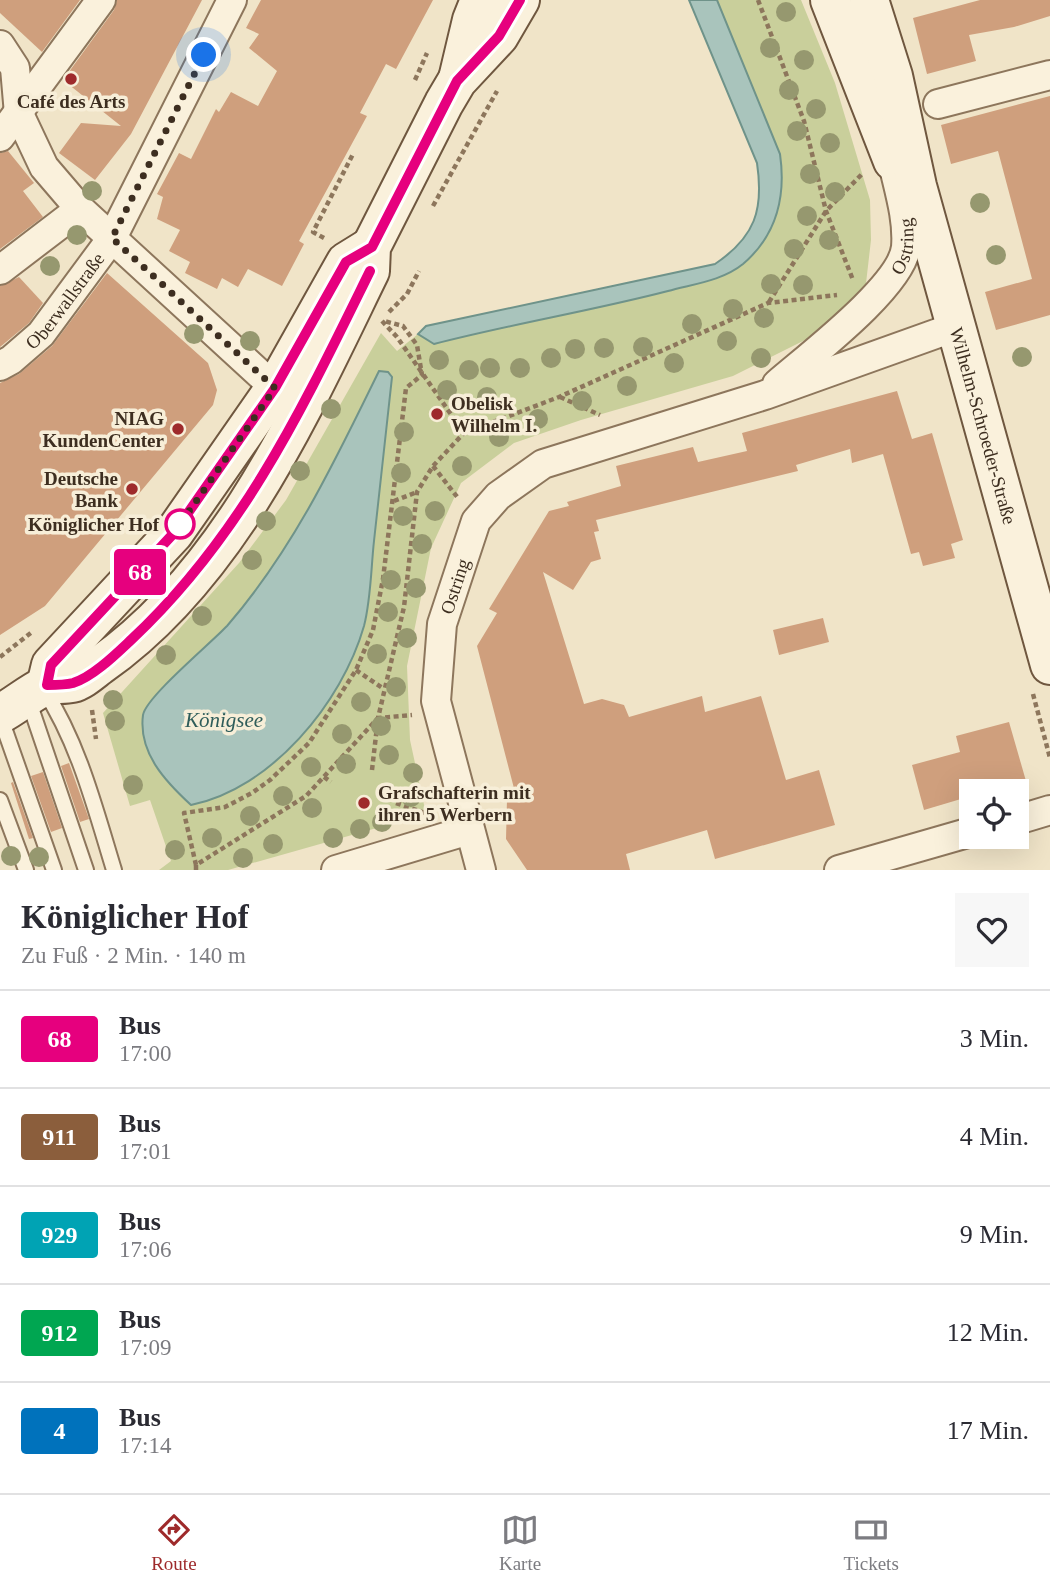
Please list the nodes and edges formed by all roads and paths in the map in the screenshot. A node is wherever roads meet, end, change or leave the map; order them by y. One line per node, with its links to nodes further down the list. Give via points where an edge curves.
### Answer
1 (101, 0): 10 (street)
2 (232, 0): 19 (street, Oberwallstraße)
3 (480, 0): 12 (main road)
4 (520, 0): 12 (main road, via 499,36)
5 (830, 0): 17 (main road, Wilhelm-Schroeder-Straße)
6 (869, 0): 17 (main road, Wilhelm-Schroeder-Straße, via 893,76)
7 (433, 41): 13 (path)
8 (0, 45): 9 (street)
9 (15, 68): 10 (street); 15 (street)
10 (53, 68): 15 (street)
11 (1050, 75): 14 (street)
12 (457, 81): 21 (main road)
13 (413, 86)
14 (938, 104)
15 (8, 128): 18 (street)
16 (353, 154): 20 (path, via 313,232)
17 (893, 173): 24 (path, via 849,184 826,211); 25 (main road, Wilhelm-Schroeder-Straße); 30 (street, Ostring, via 906,221 906,250 895,276)
18 (80, 209): 19 (street); 22 (street)
19 (112, 238): 27 (street, Oberwallstraße, via 41,334); 29 (street)
20 (332, 242)
21 (372, 247): 29 (main road, via 346,262); 39 (main road, via 370,271 304,405 256,490 210,554 155,617 102,664 74,683)
22 (0, 270)
23 (419, 271): 28 (path, via 407,294 381,321 403,326 417,345)
24 (768, 303)
25 (955, 327): 30 (street, Ostring); 36 (main road, Wilhelm-Schroeder-Straße)
26 (397, 337): 28 (path)
27 (0, 366)
28 (422, 375): 31 (path); 34 (path, via 405,388)
29 (275, 388): 39 (main road, via 174,533)
30 (765, 395): 35 (street, Ostring, via 543,464 498,496)
31 (464, 433)
32 (433, 466): 35 (path)
33 (417, 492): 34 (path)
34 (394, 501): 37 (path, via 373,629)
35 (476, 521): 40 (street, Ostring, via 442,624)
36 (1048, 651)
37 (356, 670): 38 (path); 49 (path, via 309,743 270,780 225,807 184,813)
38 (384, 689)
39 (23, 700): 51 (lane); 52 (lane); 53 (lane, via 63,718)
40 (438, 712): 41 (path, via 378,718); 47 (street, Ostring)
41 (372, 770)
42 (324, 777): 43 (path)
43 (331, 782)
44 (0, 800): 50 (lane)
45 (1050, 810): 46 (street)
46 (1029, 816)
47 (469, 830): 54 (street); 55 (street, Ostring)
48 (959, 835): 56 (street)
49 (196, 865)
50 (26, 870)
51 (54, 870)
52 (86, 870)
53 (114, 870)
54 (336, 870)
55 (481, 870)
56 (839, 870)

